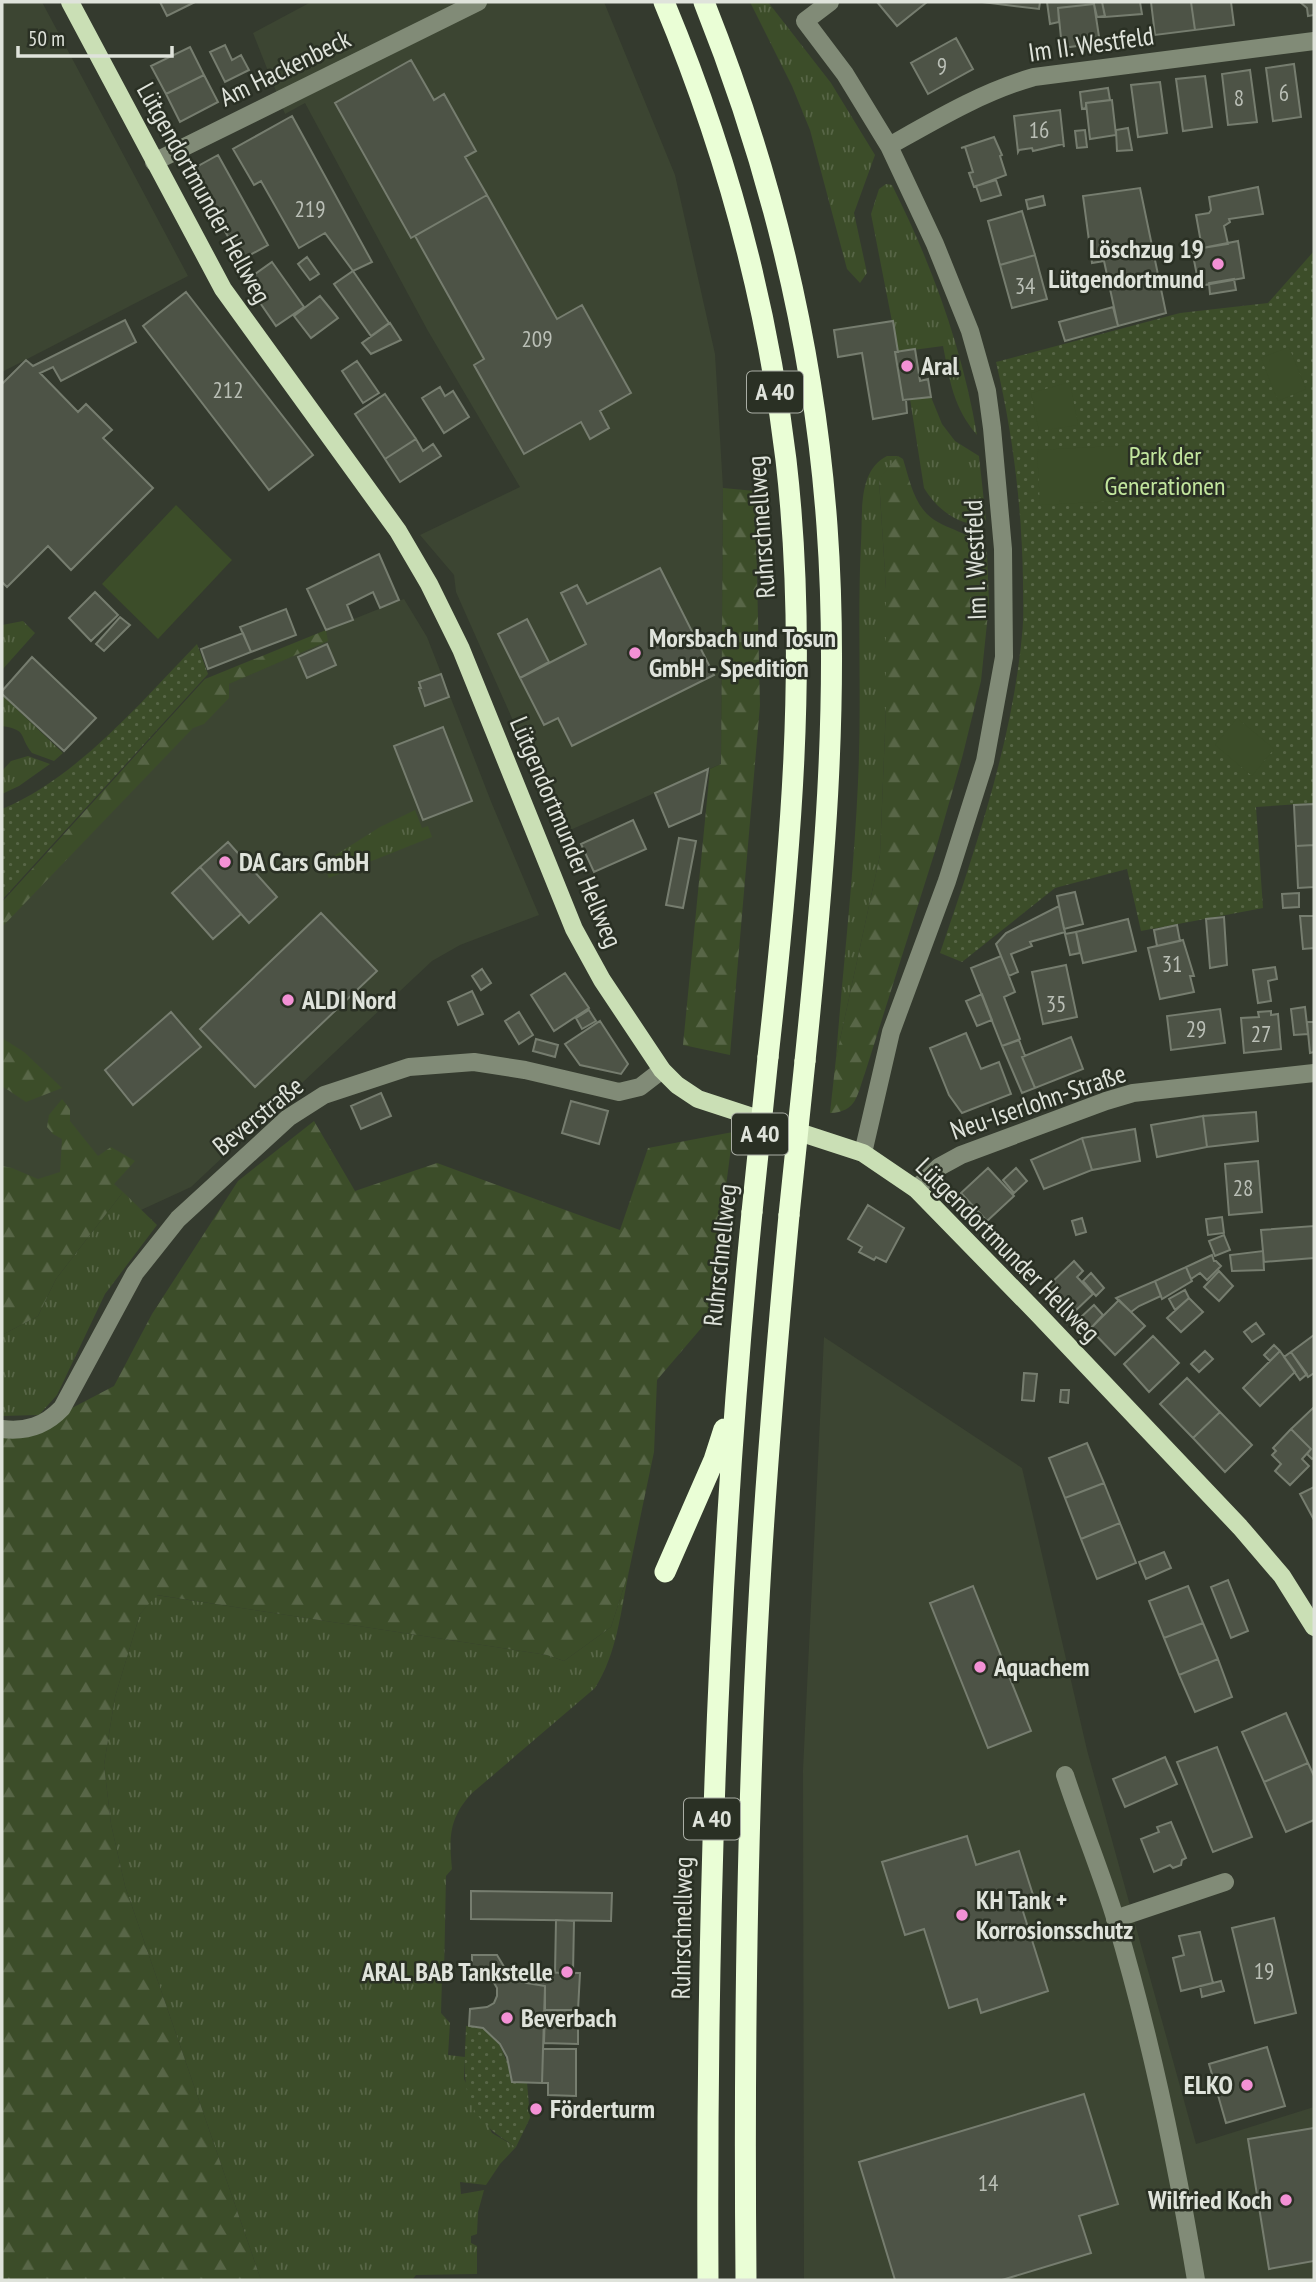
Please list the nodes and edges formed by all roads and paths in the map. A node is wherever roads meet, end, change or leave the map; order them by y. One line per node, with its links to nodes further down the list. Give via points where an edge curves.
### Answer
1 (70, 2): 8 (main road, Lütgendortmunder Hellweg)
2 (478, 2): 8 (street, Am Hackenbeck)
3 (664, 2): 13 (highway, Ruhrschnellweg / A 40, bridge, via 735,204 769,356 786,460 793,550 794,699 787,866)
4 (704, 2): 21 (highway, A 40, bridge, via 748,122 776,218 805,349 823,473 830,590 830,731 818,926 789,1215 759,1600 746,2048)
5 (830, 2): 7 (street, Im I. Westfeld, via 806,21)
6 (1314, 41): 7 (street, Im II. Westfeld, via 1034,77 965,103)
7 (889, 146): 11 (street, Im I. Westfeld, via 965,319 987,391 1002,541 1004,657 985,761 891,1032)
8 (154, 162): 9 (main road, Lütgendortmunder Hellweg, via 223,289 423,572 461,649 575,929 602,980)
9 (662, 1070): 11 (main road, Lütgendortmunder Hellweg, via 698,1099); 14 (street, Beverstraße, via 640,1087 619,1092 491,1063 457,1063 409,1067 324,1095 288,1118 178,1219 135,1273 62,1408 22,1431)
10 (1314, 1073): 12 (street, Neu-Iserlohn-Straße, via 1133,1093 961,1154)
11 (863, 1153): 12 (main road, Lütgendortmunder Hellweg)
12 (916, 1189): 16 (main road, Lütgendortmunder Hellweg, via 1240,1527 1282,1576)
13 (738, 1358): 15 (highway, via 727,1421 714,1460); 20 (highway, Ruhrschnellweg / A 40, via 712,1824)
14 (2, 1429)
15 (665, 1572)
16 (1314, 1627)
17 (1065, 1775): 19 (street)
18 (1225, 1882): 19 (street)
19 (1115, 1919): 22 (street, via 1175,2155)
20 (708, 2280)
21 (746, 2280)
22 (1196, 2280)

